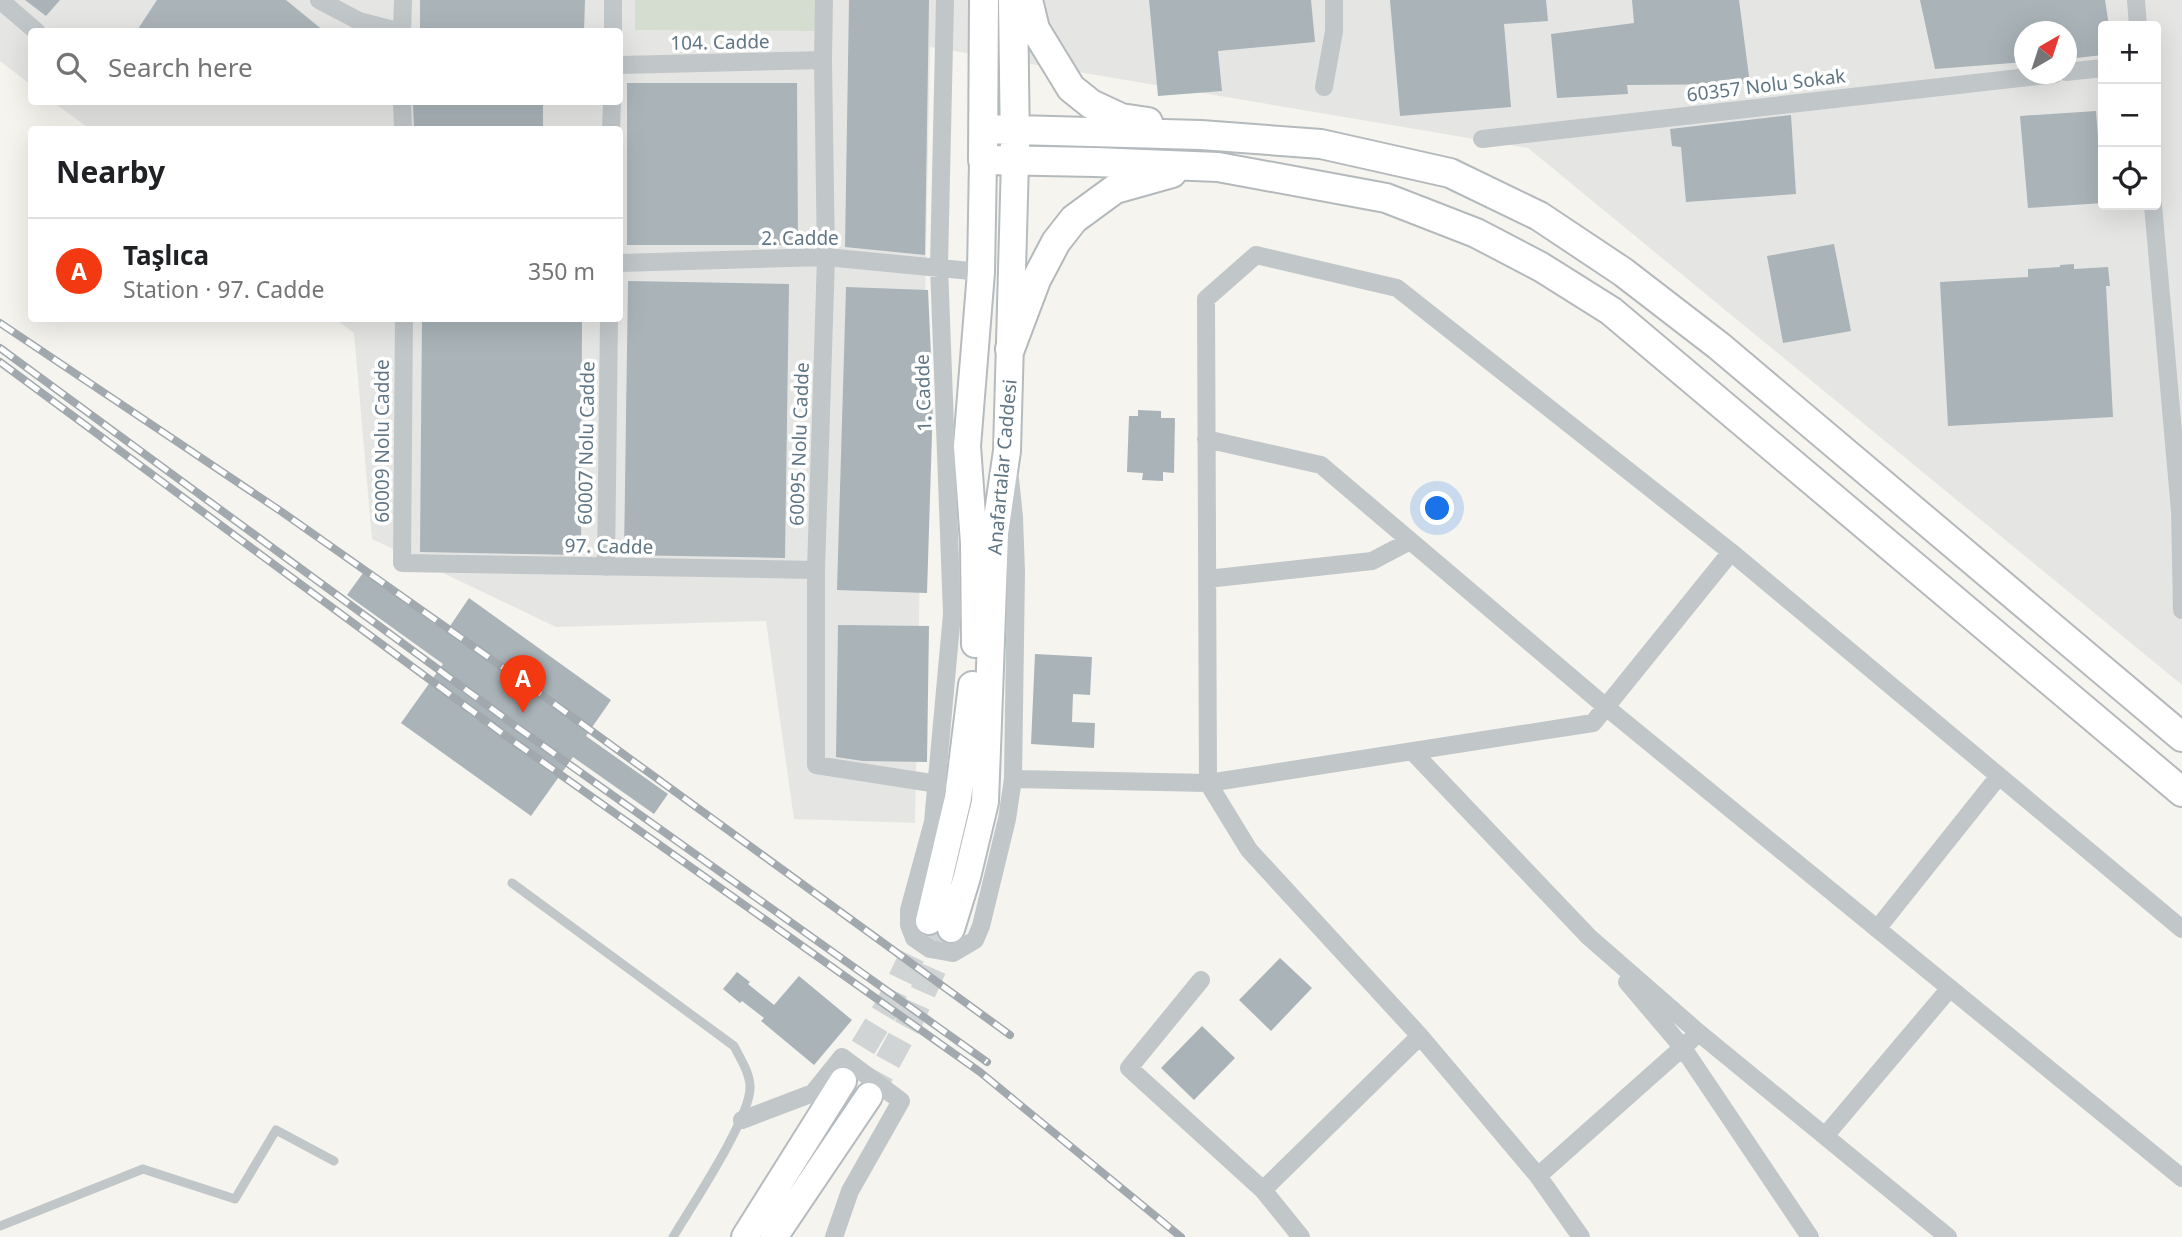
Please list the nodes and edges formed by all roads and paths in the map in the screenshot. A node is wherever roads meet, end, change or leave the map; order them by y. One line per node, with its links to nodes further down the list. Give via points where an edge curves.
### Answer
1 (0, 0): 13 (street)
2 (319, 0): 14 (street)
3 (403, 0): 15 (street)
4 (613, 0): 16 (street)
5 (824, 0): 17 (street, 60095 Nolu Cadde)
6 (945, 0): 37 (street, 1. Cadde)
7 (984, 0): 27 (main road, Anafartalar Caddesi)
8 (1013, 0): 28 (main road, Anafartalar Caddesi)
9 (1028, 0): 29 (main road, via 1035,29 1053,62 1071,88 1091,104 1121,118)
10 (1334, 0): 22 (street, via 1334,32)
11 (2136, 0): 12 (street)
12 (2138, 21)
13 (32, 28)
14 (388, 28)
15 (402, 28)
16 (613, 28)
17 (822, 60): 18 (street, 104. Cadde); 35 (street, 60095 Nolu Cadde)
18 (623, 65)
19 (2098, 69): 20 (street)
20 (2077, 71)
21 (2014, 79): 30 (street, 60357 Nolu Sokak)
22 (1324, 87)
23 (402, 105): 25 (street)
24 (612, 105): 26 (street)
25 (403, 126)
26 (611, 126)
27 (984, 129): 28 (main road); 31 (main road, Anafartalar Caddesi)
28 (1016, 130): 29 (main road); 32 (main road, Anafartalar Caddesi)
29 (1201, 135): 52 (main road, via 1321,144 1450,173 1539,216 1623,272 1719,346)
30 (1482, 139)
31 (983, 160): 32 (main road); 38 (main road, Anafartalar Caddesi)
32 (1015, 161): 33 (main road); 41 (main road, Anafartalar Caddesi)
33 (1196, 166): 41 (main road, via 1115,189 1074,219 1037,280); 58 (main road, via 1386,198 1476,233 1611,311)
34 (2153, 210): 50 (street, via 2180,512)
35 (826, 257): 36 (street, 2. Cadde); 37 (street, 2. Cadde); 48 (street, 60095 Nolu Cadde)
36 (623, 263)
37 (939, 267): 38 (street, 2. Cadde); 57 (street, 1. Cadde, via 952,614)
38 (981, 272): 43 (main road, Anafartalar Caddesi, via 967,446 975,662 940,925 967,877 985,802 995,533)
39 (404, 322): 46 (street, 60009 Nolu Cadde)
40 (609, 322): 47 (street, 60007 Nolu Cadde)
41 (1010, 349): 43 (main road, Anafartalar Caddesi)
42 (1206, 439): 44 (street, via 1321,465); 45 (street, via 1206,299 1256,255 1397,288); 49 (street)
43 (1007, 450): 55 (street, via 1016,572)
44 (1410, 541): 49 (street, via 1372,561); 51 (street)
45 (1731, 552): 51 (street); 54 (street)
46 (402, 563): 47 (street, 97. Cadde)
47 (606, 567): 48 (street, 97. Cadde)
48 (816, 569): 57 (street, 60095 Nolu Cadde, via 816,765)
49 (1207, 579): 56 (street)
50 (2182, 610)
51 (1606, 707): 53 (street, via 1593,723); 60 (street)
52 (2182, 737)
53 (1412, 751): 56 (street); 62 (street)
54 (1999, 776): 60 (street); 61 (street)
55 (1013, 779): 56 (street); 57 (street, 1. Cadde, via 981,926 975,940 953,953 930,949 914,938 909,925)
56 (1208, 783): 66 (street, via 1249,850)
57 (937, 784)
58 (2182, 792)
59 (512, 883): 70 (lane, via 734,1046 750,1087)
60 (1877, 929): 64 (street)
61 (2182, 929)
62 (1589, 937): 65 (street); 67 (street)
63 (1200, 980): 75 (street, via 1129,1068)
64 (1950, 988): 71 (street); 74 (street)
65 (1699, 1033): 67 (street); 71 (street)
66 (1420, 1036): 73 (street); 75 (street)
67 (1683, 1048): 73 (street); 83 (street)
68 (843, 1081): 78 (main road)
69 (869, 1096): 79 (main road)
70 (742, 1119): 77 (lane); 80 (street, via 813,1093 842,1057 901,1101 850,1191)
71 (1825, 1136): 84 (street)
72 (334, 1161): 76 (lane, via 276,1130 235,1199 143,1169)
73 (1538, 1176): 82 (street)
74 (2182, 1178)
75 (1263, 1190): 81 (street)
76 (0, 1226)
77 (673, 1237)
78 (745, 1237)
79 (774, 1237)
80 (834, 1237)
81 (1301, 1237)
82 (1581, 1237)
83 (1810, 1237)
84 (1948, 1237)

